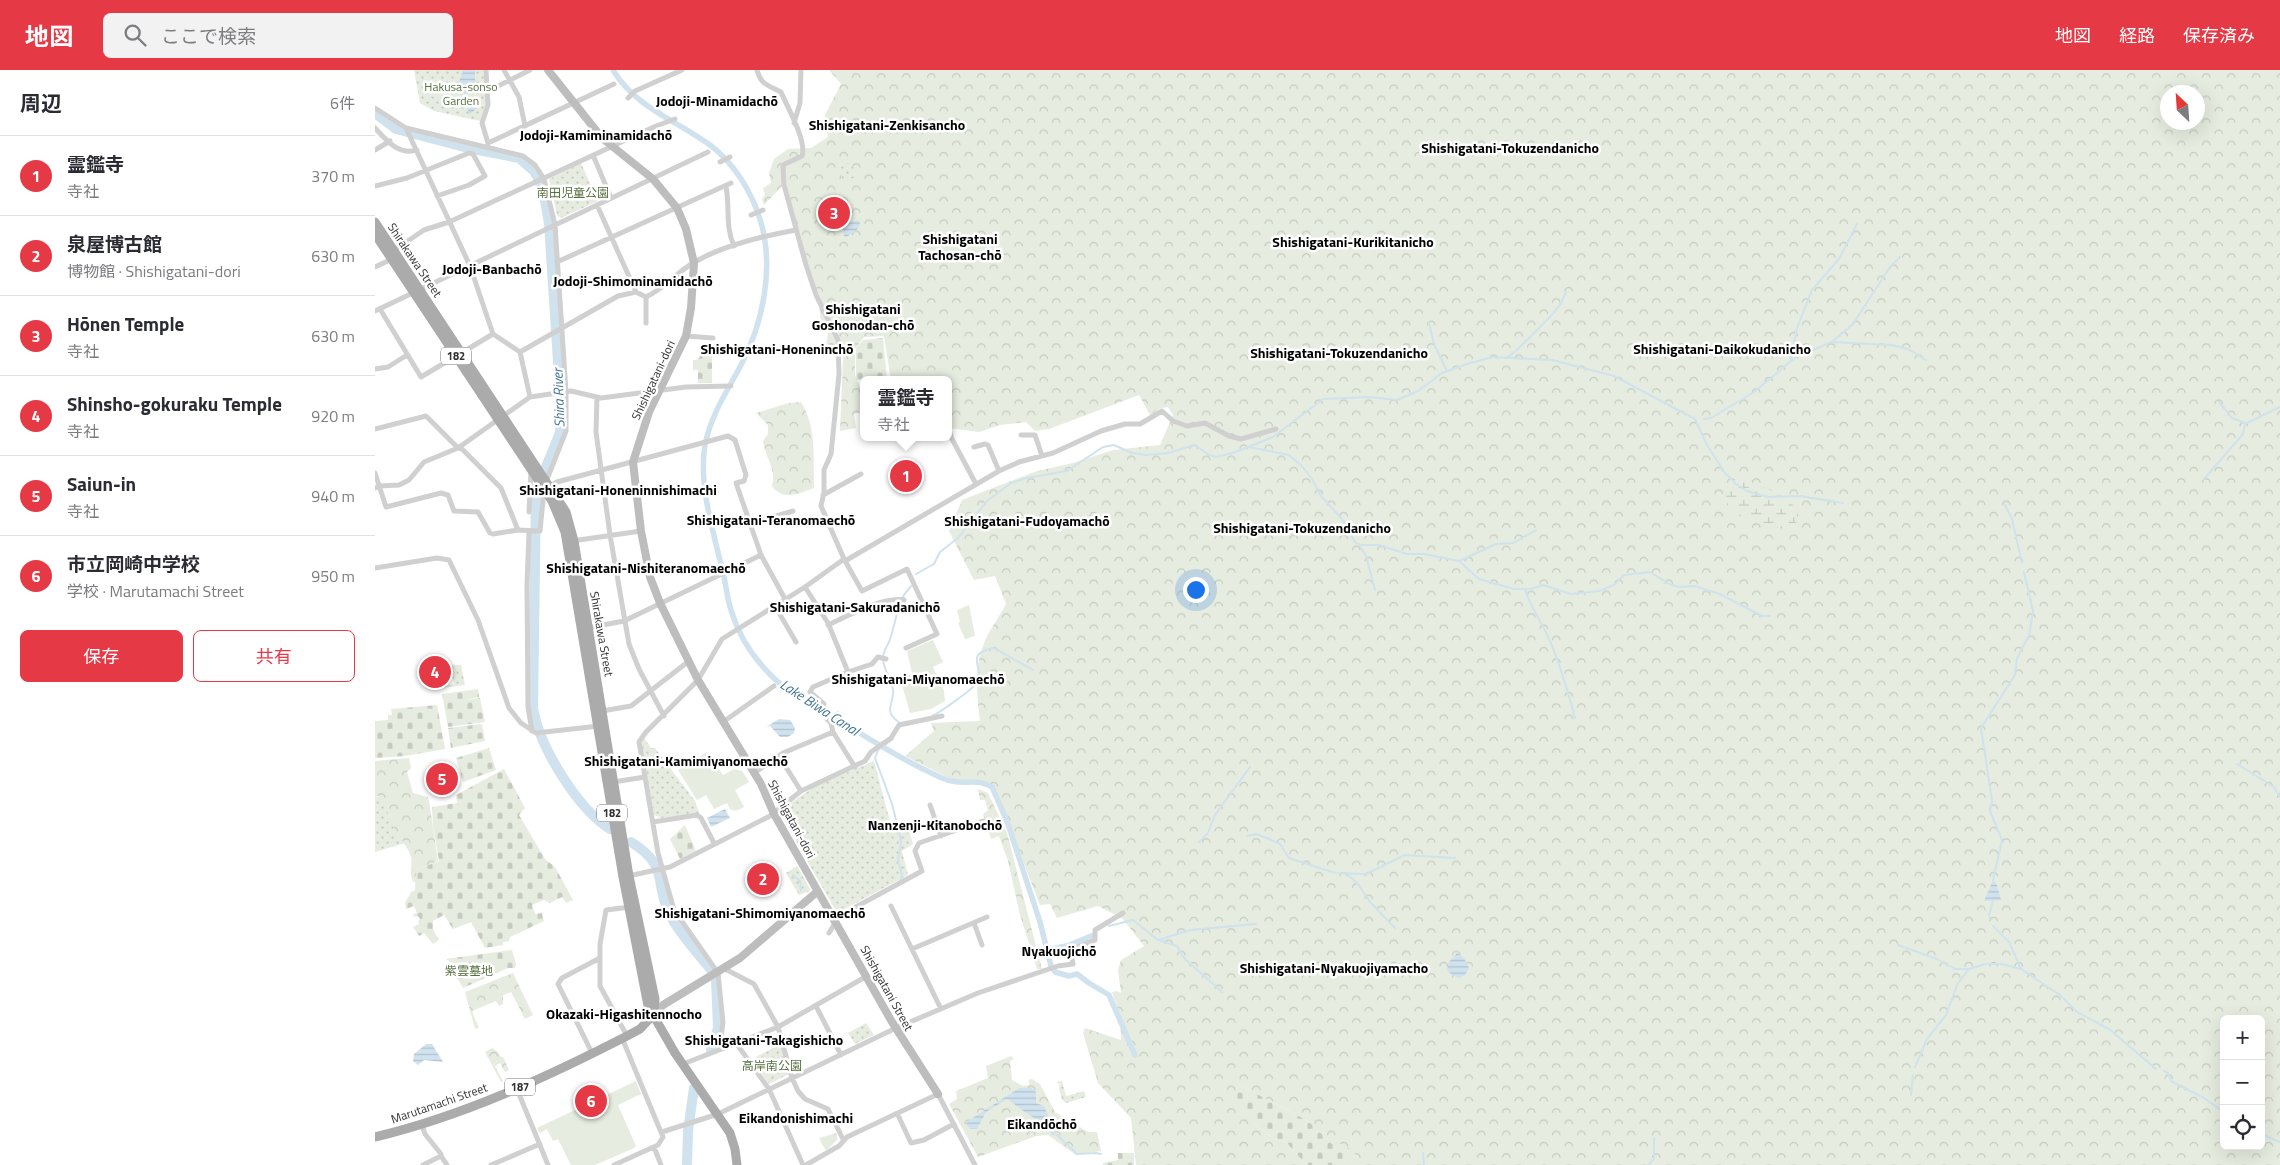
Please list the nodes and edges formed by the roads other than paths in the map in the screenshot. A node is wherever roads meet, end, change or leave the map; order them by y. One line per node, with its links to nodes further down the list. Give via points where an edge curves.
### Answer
1 (486, 70): 10 (street)
2 (504, 70): 8 (street)
3 (530, 70): 8 (street)
4 (548, 70): 12 (street, Shishigatani-dori)
5 (682, 70): 11 (street)
6 (757, 70): 15 (street, via 764,85 781,92)
7 (801, 70): 15 (street, via 800,103)
8 (510, 80): 10 (street); 16 (street, via 519,97)
9 (614, 84): 12 (street)
10 (488, 91): 20 (street, via 488,105 482,122)
11 (631, 95)
12 (573, 104): 16 (street); 21 (street, Shishigatani-dori, via 594,130)
13 (375, 108): 18 (street)
14 (673, 120): 21 (street)
15 (794, 123): 37 (street, via 802,156 783,165 782,171)
16 (525, 126): 20 (street)
17 (375, 128): 19 (street)
18 (407, 131): 20 (street); 23 (street)
19 (390, 141): 22 (street); 23 (street, via 401,151)
20 (488, 144): 28 (street, via 523,156 535,164)
21 (613, 146): 25 (street); 27 (street, Shishigatani-dori)
22 (375, 150)
23 (417, 150): 26 (street)
24 (708, 152): 27 (street)
25 (593, 156): 28 (street); 31 (street)
26 (425, 171): 29 (street); 30 (street); 30 (street, via 469,153 473,154 485,176)
27 (653, 179): 31 (street); 33 (street, Shishigatani-dori)
28 (540, 180): 35 (street); 36 (street)
29 (375, 186)
30 (437, 196): 35 (street)
31 (611, 198): 32 (street)
32 (597, 205): 36 (street); 39 (street)
33 (677, 208): 39 (street); 40 (street, via 729,185 729,235); 43 (street, Shishigatani-dori)
34 (375, 222): 41 (main road, Shirakawa Street / 182)
35 (449, 222): 41 (street, via 423,230); 44 (street)
36 (554, 226): 42 (street); 44 (street)
37 (796, 230): 40 (street); 80 (street, via 816,294 838,340 839,374)
38 (375, 234): 41 (main road, Shirakawa Street / 182)
39 (611, 238): 42 (street); 47 (street)
40 (734, 246): 43 (street)
41 (393, 255): 45 (street); 46 (main road, Shirakawa Street / 182)
42 (557, 262): 51 (street)
43 (694, 262): 48 (street, via 664,287); 53 (street, Shishigatani-dori)
44 (470, 266): 46 (street); 52 (street)
45 (375, 267)
46 (417, 291): 49 (street); 56 (main road, Shirakawa Street / 182)
47 (636, 292): 48 (street); 51 (street, via 618,296)
48 (646, 297): 50 (street)
49 (378, 310): 57 (street)
50 (646, 323)
51 (557, 330): 55 (street); 61 (street)
52 (493, 334): 55 (street); 56 (street)
53 (686, 336): 54 (street); 60 (street, Shishigatani-dori)
54 (713, 338)
55 (520, 352): 62 (street)
56 (459, 354): 57 (street, via 421,377); 64 (main road, Shirakawa Street / 182)
57 (407, 355): 58 (street, via 388,367)
58 (375, 369)
59 (729, 386): 60 (street)
60 (659, 390): 63 (street); 72 (street, Shishigatani-dori)
61 (561, 392): 62 (street); 63 (street); 77 (street, via 566,431)
62 (530, 397): 64 (street)
63 (597, 397): 73 (street, via 596,432)
64 (501, 418): 70 (street); 77 (main road, Shirakawa Street / 182)
65 (375, 429): 70 (street, via 426,416)
66 (1276, 430): 71 (street, via 1241,439 1205,423 1187,426 1162,411 1140,424 1125,424 1101,431)
67 (1021, 435): 71 (street, via 1035,435)
68 (952, 439): 78 (street)
69 (975, 447): 74 (street, via 988,446)
70 (458, 448): 79 (street, via 424,462 409,480 399,485); 84 (street, via 501,488)
71 (1041, 456): 74 (street)
72 (633, 462): 73 (street); 83 (street, via 728,436 735,440 746,475 744,481 736,483); 85 (street, Shishigatani-dori)
73 (601, 470): 77 (street); 87 (street)
74 (999, 471): 78 (street)
75 (375, 473): 79 (street)
76 (861, 474): 80 (street)
77 (542, 480): 82 (street); 86 (street, via 540,531); 88 (main road, Shirakawa Street / 182, via 566,512)
78 (976, 484): 90 (street)
79 (377, 487): 84 (street, via 386,507 441,493 448,496 454,511 478,512 490,533)
80 (823, 496): 90 (street, via 821,506)
81 (793, 511): 83 (street)
82 (529, 512)
83 (751, 524): 89 (street)
84 (518, 530): 86 (street)
85 (641, 531): 87 (street); 95 (street, Shishigatani-dori, via 650,577)
86 (530, 532): 113 (street, via 527,690 528,712)
87 (610, 536): 88 (street); 97 (street)
88 (570, 541): 99 (main road, Shirakawa Street / 182)
89 (761, 555): 93 (street); 95 (street)
90 (844, 560): 92 (street); 101 (street, via 862,591 907,569 937,634)
91 (375, 568): 113 (street, via 437,558 449,560 478,620 509,708 517,719)
92 (805, 587): 93 (street); 98 (street)
93 (785, 598): 96 (street)
94 (903, 599): 98 (street, via 886,602)
95 (660, 603): 97 (street); 103 (street, Shishigatani-dori)
96 (775, 606): 100 (street); 105 (street, via 719,643)
97 (624, 621): 99 (street); 107 (street, via 630,650)
98 (829, 625): 104 (street)
99 (585, 628): 108 (main road, Shirakawa Street / 182); 112 (main road, Shirakawa Street / 182)
100 (796, 642)
101 (906, 648)
102 (884, 658): 104 (street, via 878,657 873,664)
103 (689, 661): 105 (street, Shishigatani-dori); 107 (street)
104 (848, 672): 114 (street, via 811,690 812,696 824,704 822,714 835,718)
105 (699, 680): 109 (street); 111 (street, Shishigatani-dori)
106 (774, 686): 111 (street)
107 (650, 692): 108 (street, via 631,706); 109 (street)
108 (602, 711): 112 (main road, Shirakawa Street / 182)
109 (664, 716): 118 (street, via 639,742)
110 (942, 716): 116 (street, via 899,725 891,738)
111 (723, 722): 117 (street, Shishigatani-dori)
112 (601, 726): 113 (street); 119 (main road, Shirakawa Street / 182)
113 (536, 732)
114 (833, 732): 115 (street); 116 (street)
115 (779, 756): 117 (street); 120 (street)
116 (855, 767): 120 (street)
117 (754, 772): 122 (street, Shishigatani-dori)
118 (645, 778): 119 (street); 124 (street)
119 (611, 782): 128 (main road, Shirakawa Street / 182)
120 (801, 791): 122 (street)
121 (931, 806): 125 (street)
122 (774, 814): 126 (street); 129 (street, Shishigatani-dori)
123 (983, 821): 125 (street)
124 (653, 822): 126 (street, via 697,815); 127 (street)
125 (941, 836): 134 (street, via 919,843 915,851 922,871)
126 (714, 843): 127 (street)
127 (663, 869): 128 (street); 140 (street, via 673,910)
128 (626, 876): 130 (main road, Shirakawa Street / 182)
129 (819, 891): 134 (street, Shishigatani Street); 140 (street, Marutamachi Street)
130 (632, 906): 139 (street, via 606,910 599,944); 144 (main road, Shirakawa Street / 182, via 648,1006)
131 (891, 906): 138 (street)
132 (1123, 913): 143 (street, via 1095,930 1095,940 1071,952 1073,964 1052,968)
133 (987, 917): 135 (street)
134 (835, 920): 136 (street); 141 (street, Shishigatani Street)
135 (974, 923): 137 (street); 138 (street)
136 (829, 933)
137 (982, 945)
138 (912, 949): 143 (street)
139 (600, 958): 147 (street, via 600,986); 150 (street, via 562,978 558,984)
140 (722, 971): 144 (street, Marutamachi Street, via 663,1005); 145 (street, via 754,984); 149 (street, via 723,1023)
141 (867, 976): 142 (street); 146 (street, Shishigatani Street)
142 (816, 1006): 145 (street); 151 (street)
143 (941, 1008): 146 (street)
144 (654, 1014): 147 (main road, Marutamachi Street / 187, via 641,1028); 152 (main road, Shirakawa Street / 182)
145 (778, 1027): 148 (street); 153 (street)
146 (896, 1028): 151 (street); 156 (street, Shishigatani Street)
147 (625, 1037): 150 (main road, Marutamachi Street / 187); 161 (street)
148 (736, 1043): 149 (street); 155 (street)
149 (719, 1050): 152 (street)
150 (592, 1053): 154 (main road, Marutamachi Street / 187)
151 (841, 1055): 153 (street)
152 (683, 1064): 158 (main road, Shirakawa Street / 182)
153 (792, 1078): 155 (street); 163 (street, via 805,1099 828,1109)
154 (517, 1089): 160 (main road, Marutamachi Street / 187); 164 (street)
155 (769, 1089): 158 (street); 174 (street)
156 (938, 1094): 157 (street); 159 (street)
157 (897, 1113): 159 (street, via 911,1143 924,1140); 163 (street)
158 (717, 1114): 161 (street); 173 (main road, Shirakawa Street / 182, via 730,1133)
159 (954, 1124): 175 (street)
160 (422, 1125): 162 (main road, Marutamachi Street / 187); 166 (street)
161 (662, 1132): 165 (street, via 663,1140)
162 (375, 1137)
163 (843, 1139): 174 (street, via 839,1146)
164 (539, 1144): 169 (street); 170 (street)
165 (654, 1147): 171 (street); 172 (street)
166 (441, 1156): 167 (street); 168 (street)
167 (423, 1165)
168 (447, 1165)
169 (491, 1165)
170 (548, 1165)
171 (614, 1165)
172 (661, 1165)
173 (737, 1165)
174 (804, 1165)
175 (975, 1165)

